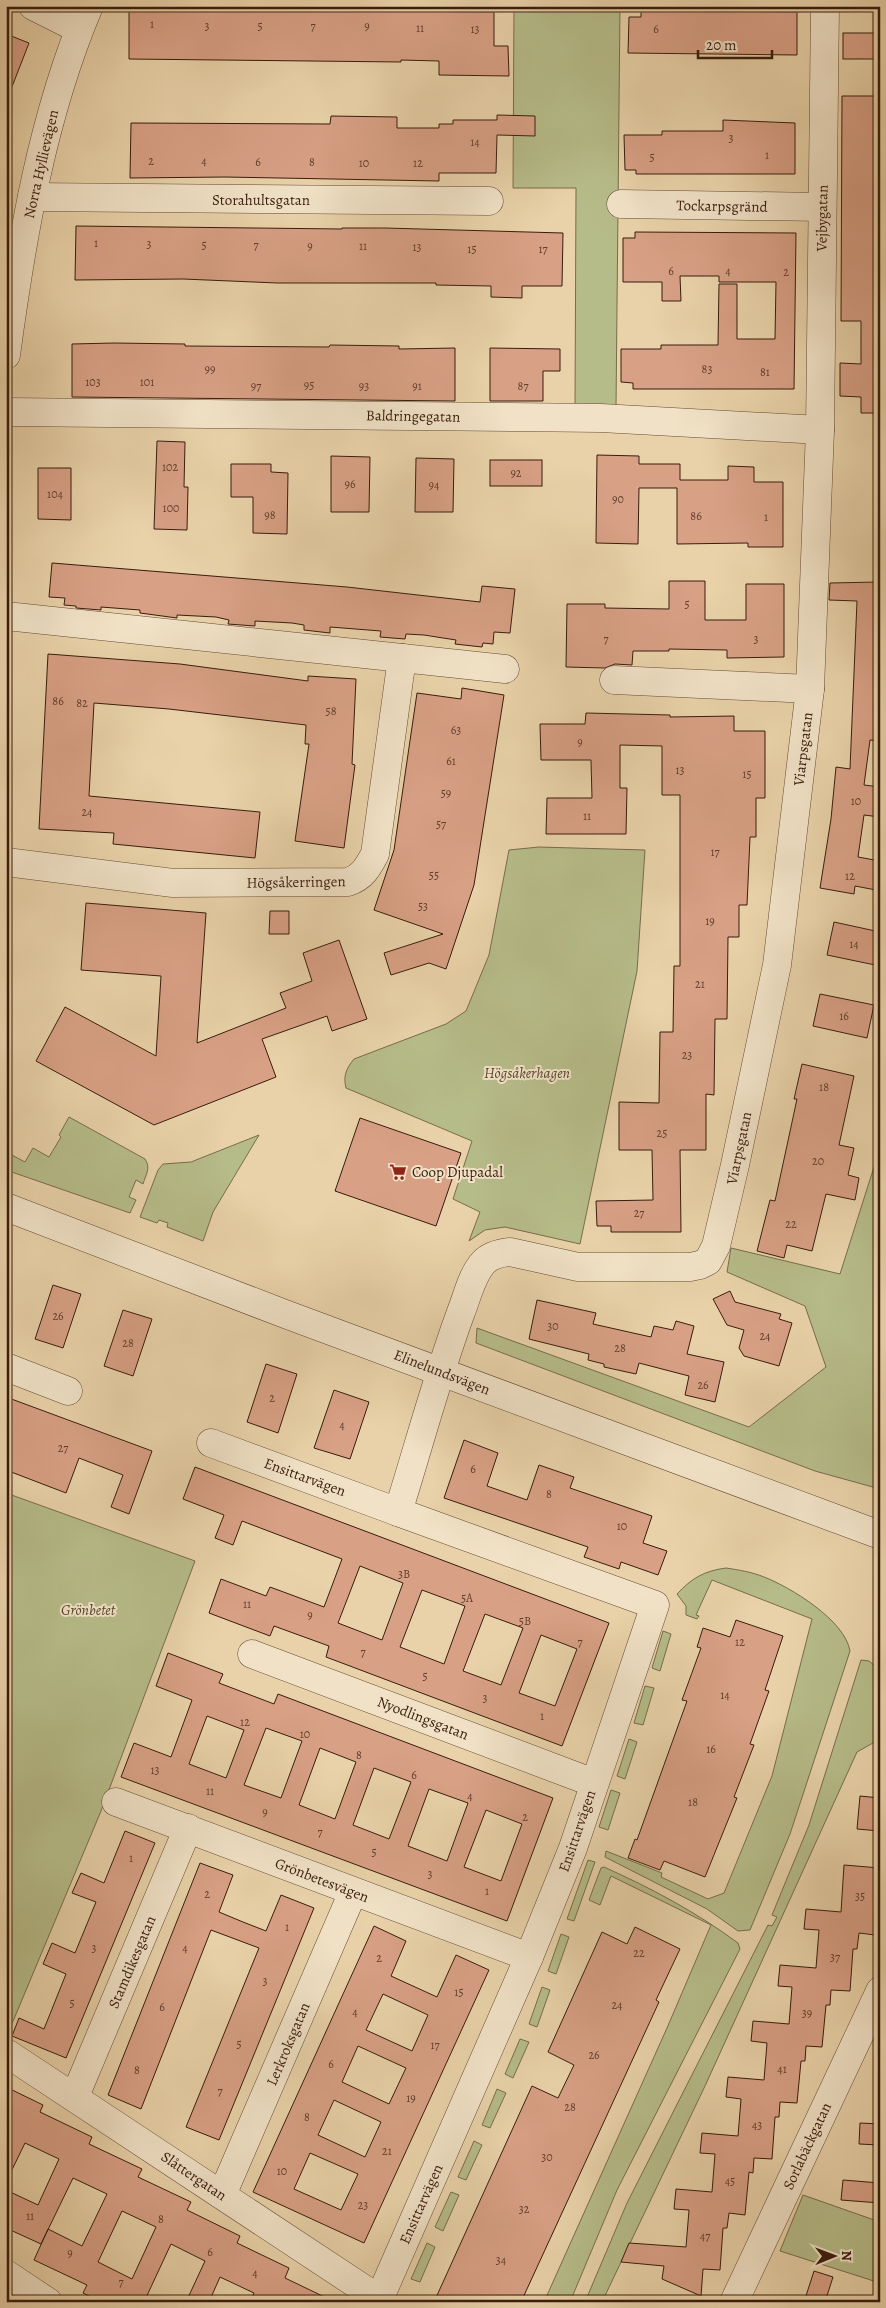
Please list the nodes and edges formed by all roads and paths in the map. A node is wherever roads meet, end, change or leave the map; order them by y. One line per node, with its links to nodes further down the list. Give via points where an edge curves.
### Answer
1 (32, 6): 3 (street)
2 (825, 6): 7 (street, Vejbygatan)
3 (84, 17): 4 (street, Norra Hyllievägen, via 58,94)
4 (32, 197): 5 (street, Storahultsgatan); 8 (street, Norra Hyllievägen)
5 (490, 201)
6 (622, 204): 7 (street, Tockarpsgränd)
7 (822, 207): 10 (street, Vejbygatan)
8 (6, 356)
9 (6, 412): 10 (street, Baldringegatan, via 601,418)
10 (820, 430): 15 (street, Viarpsgatan)
11 (6, 616): 12 (street)
12 (402, 658): 13 (street); 16 (street, Högsåkerringen, via 375,854 359,879 271,884 173,882)
13 (505, 669)
14 (614, 680): 15 (street)
15 (810, 689): 19 (street, Viarpsgatan, via 776,965 728,1201 713,1254 708,1261 690,1267 610,1268 578,1267 523,1254 499,1253 482,1264 471,1285)
16 (6, 862)
17 (6, 1207): 19 (street, Elinelundsvägen)
18 (6, 1367): 20 (street)
19 (442, 1372): 22 (street); 23 (street, Elinelundsvägen)
20 (68, 1390)
21 (211, 1443): 22 (street, Ensittarvägen)
22 (398, 1512): 25 (street, Ensittarvägen, via 655,1606)
23 (880, 1535)
24 (252, 1654): 25 (street, Nyodlingsgatan)
25 (594, 1782): 29 (street, Ensittarvägen, via 573,1848)
26 (116, 1802): 27 (street, Grönbetesvägen)
27 (188, 1828): 28 (street, Grönbetesvägen); 32 (street, Stamdikesgatan)
28 (353, 1892): 29 (street, Grönbetesvägen); 33 (street, Lerkroksgatan)
29 (529, 1957): 35 (street, Ensittarvägen)
30 (880, 1991): 37 (street, Sorlabäckgatan)
31 (8, 2054): 32 (street, Slåttergatan)
32 (75, 2096): 33 (street, Slåttergatan)
33 (222, 2195): 35 (street, Slåttergatan)
34 (6, 2274): 36 (street)
35 (379, 2300)
36 (48, 2302)
37 (734, 2302)

